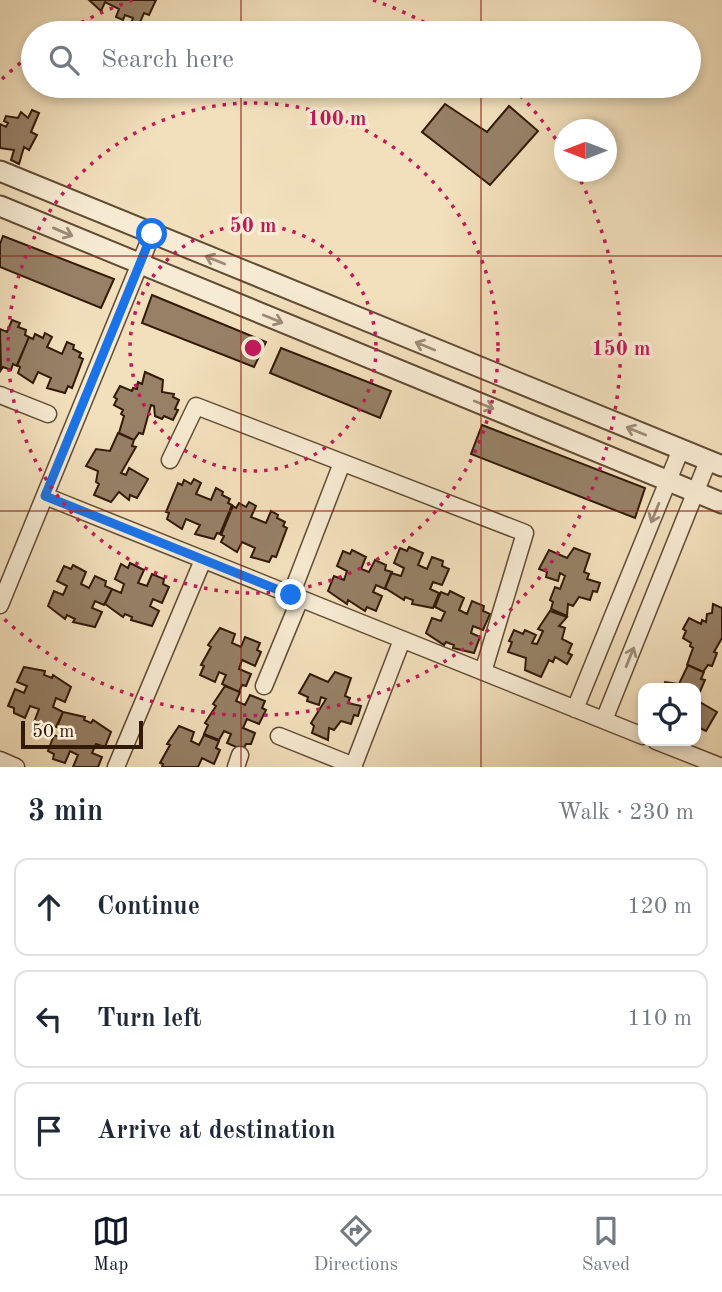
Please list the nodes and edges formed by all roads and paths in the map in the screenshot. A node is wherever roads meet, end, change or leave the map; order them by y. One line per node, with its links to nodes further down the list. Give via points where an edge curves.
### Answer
1 (0, 172): 3 (street)
2 (0, 206): 4 (street, one-way to 4)
3 (152, 234): 4 (street); 7 (street, one-way to 3)
4 (140, 264): 11 (street, one-way to 11); 13 (street)
5 (0, 396): 6 (street)
6 (48, 414)
7 (681, 449): 10 (street); 11 (street)
8 (170, 460): 9 (street, via 196,406)
9 (342, 463): 16 (street); 19 (street, via 525,533)
10 (715, 463): 12 (street)
11 (668, 480): 12 (street); 21 (street, one-way to 21)
12 (695, 492): 14 (street); 22 (street, one-way to 12)
13 (45, 496): 15 (street); 17 (street)
14 (722, 503)
15 (203, 560): 16 (street); 29 (street)
16 (296, 597): 18 (street); 20 (street)
17 (0, 605)
18 (402, 640): 19 (street); 27 (street)
19 (483, 672): 21 (street)
20 (264, 686)
21 (575, 709): 22 (street)
22 (604, 720): 23 (street)
23 (638, 734)
24 (279, 736): 27 (street)
25 (669, 746): 30 (street)
26 (0, 760): 28 (street)
27 (354, 766)
28 (16, 767)
29 (116, 767)
30 (722, 767)

